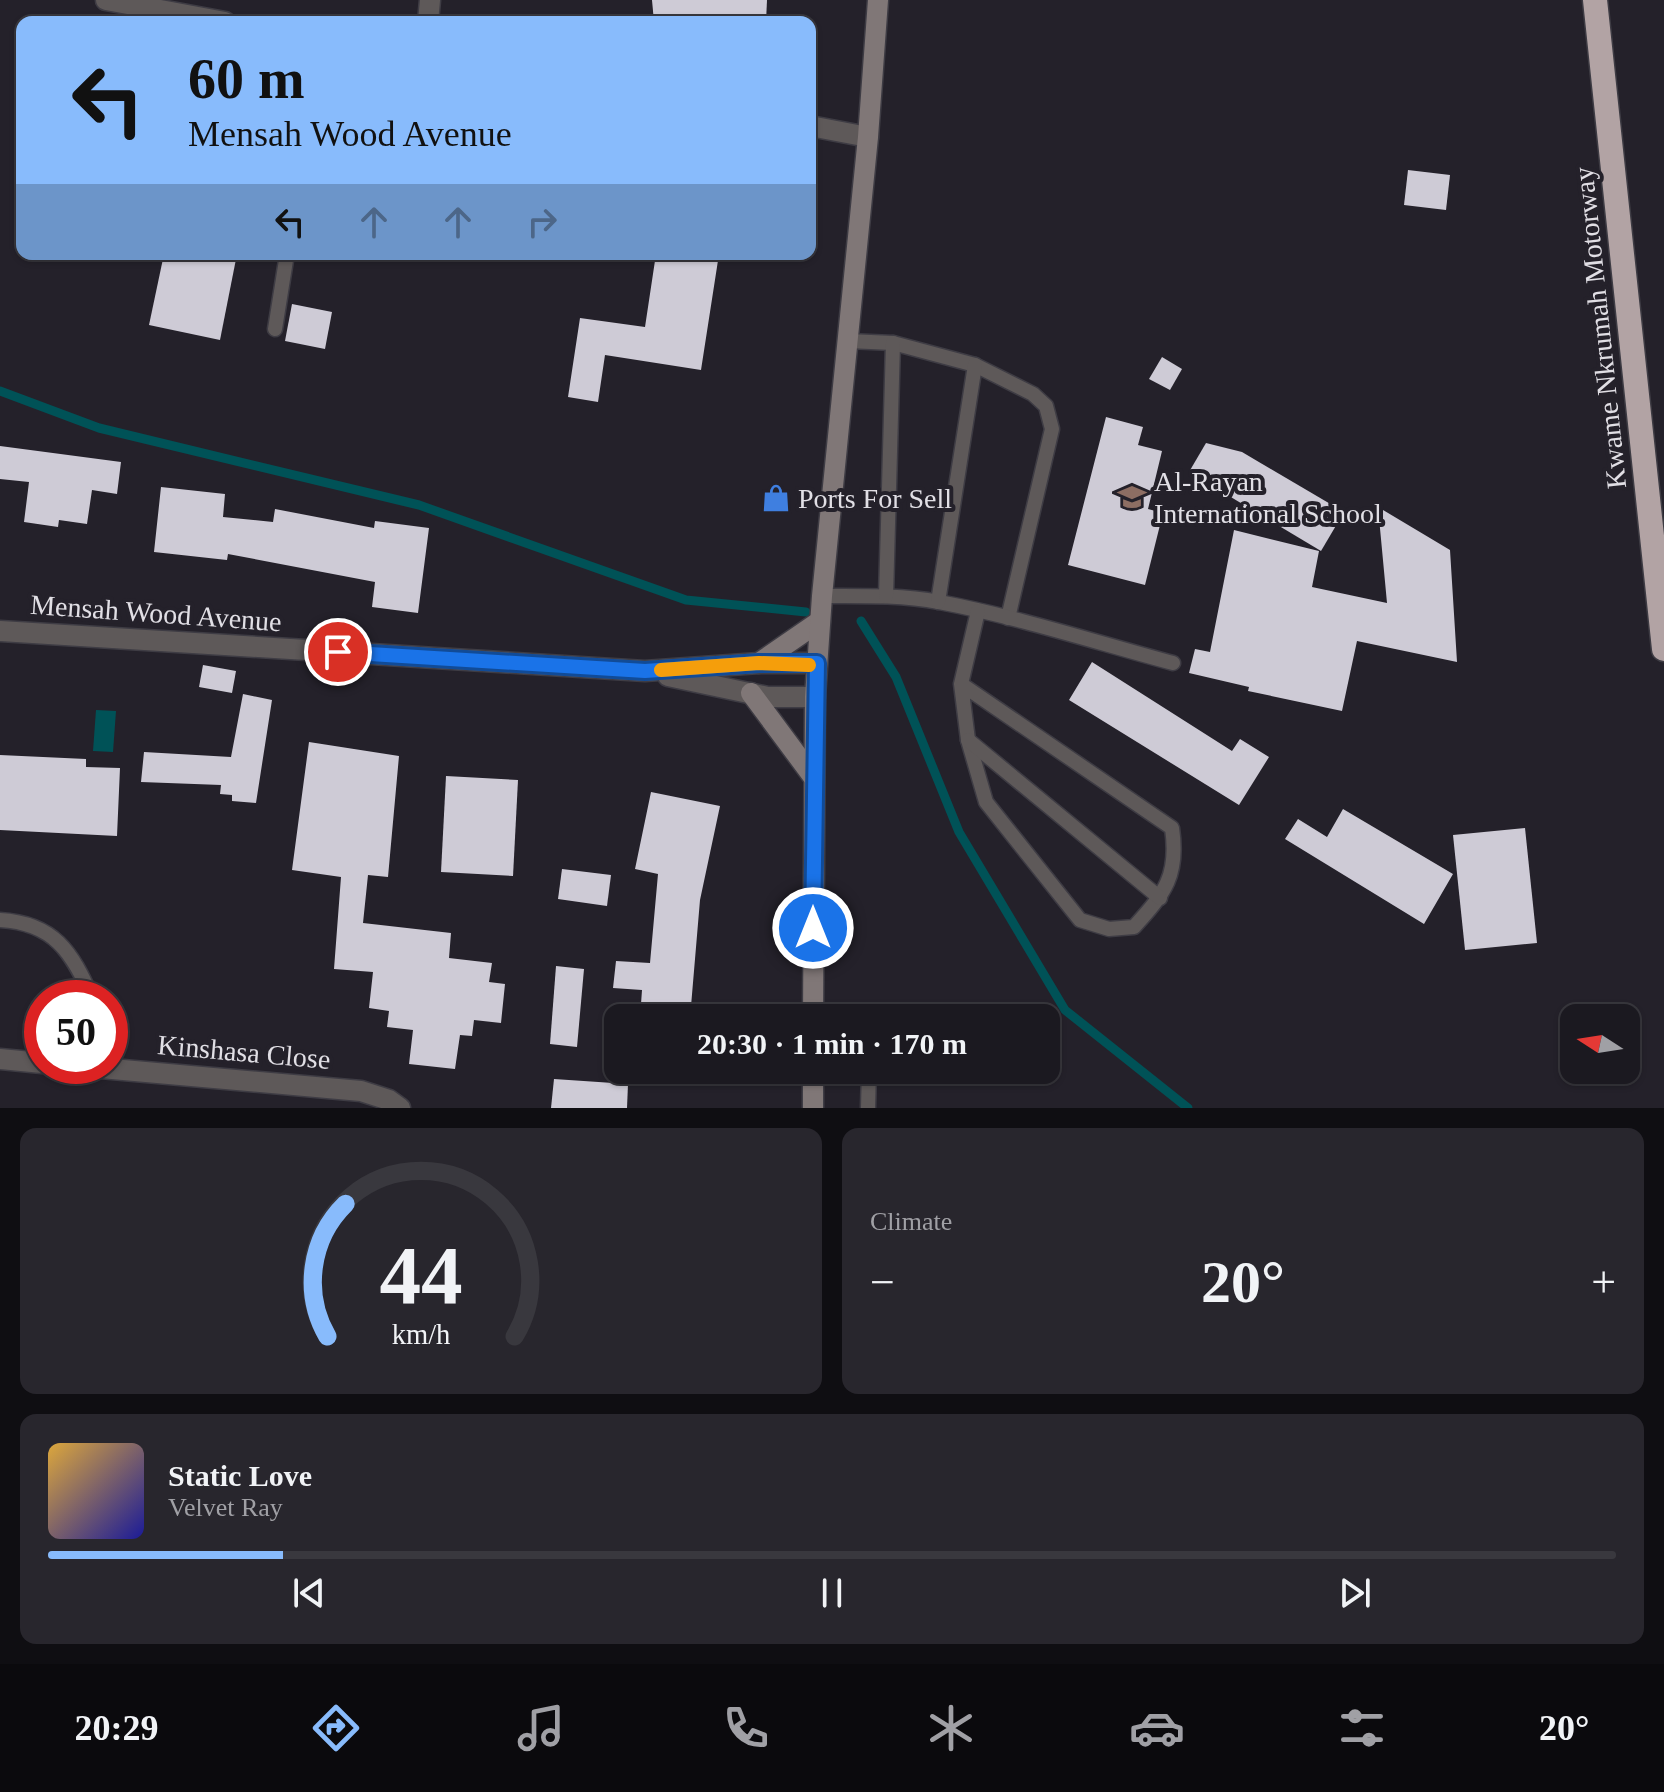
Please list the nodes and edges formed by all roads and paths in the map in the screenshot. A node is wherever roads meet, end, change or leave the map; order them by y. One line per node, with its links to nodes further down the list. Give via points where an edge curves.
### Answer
1 (106, 0): 4 (street)
2 (878, 0): 6 (main road)
3 (1595, 0): 19 (highway, Kwame Nkrumah Motorway)
4 (193, 16)
5 (816, 127): 6 (street)
6 (868, 137): 9 (main road)
7 (286, 260): 8 (lane)
8 (275, 329)
9 (848, 341): 10 (lane); 12 (main road)
10 (893, 343): 11 (lane); 13 (lane)
11 (975, 365): 14 (lane); 16 (lane, via 1033,394 1046,406 1052,429)
12 (822, 596): 13 (lane); 17 (main road)
13 (886, 596): 14 (lane)
14 (938, 602): 15 (lane)
15 (978, 611): 16 (lane); 24 (lane)
16 (1008, 618): 22 (lane)
17 (820, 621): 20 (main road); 21 (main road)
18 (0, 631): 23 (street, Mensah Wood Avenue)
19 (1664, 649)
20 (759, 663): 21 (street, Mensah Wood Avenue); 23 (street, Mensah Wood Avenue)
21 (817, 663): 26 (main road)
22 (1173, 663)
23 (645, 671): 25 (street, Mensah Wood Avenue)
24 (961, 684): 27 (lane); 29 (lane, via 1172,828 1176,858)
25 (751, 693): 26 (street, Mensah Wood Avenue); 28 (main road)
26 (815, 697): 28 (main road)
27 (968, 740): 29 (lane); 29 (lane, via 986,802 1080,920 1109,929 1134,927)
28 (814, 778): 32 (main road)
29 (1160, 898)
30 (0, 920): 31 (lane, via 25,921 50,933)
31 (84, 980)
32 (813, 1004)
33 (0, 1059): 34 (street)
34 (24, 1061)
35 (128, 1069): 38 (street, Kinshasa Close, via 361,1091)
36 (813, 1084): 39 (main road)
37 (869, 1084): 40 (lane)
38 (400, 1108)
39 (813, 1108)
40 (868, 1108)

